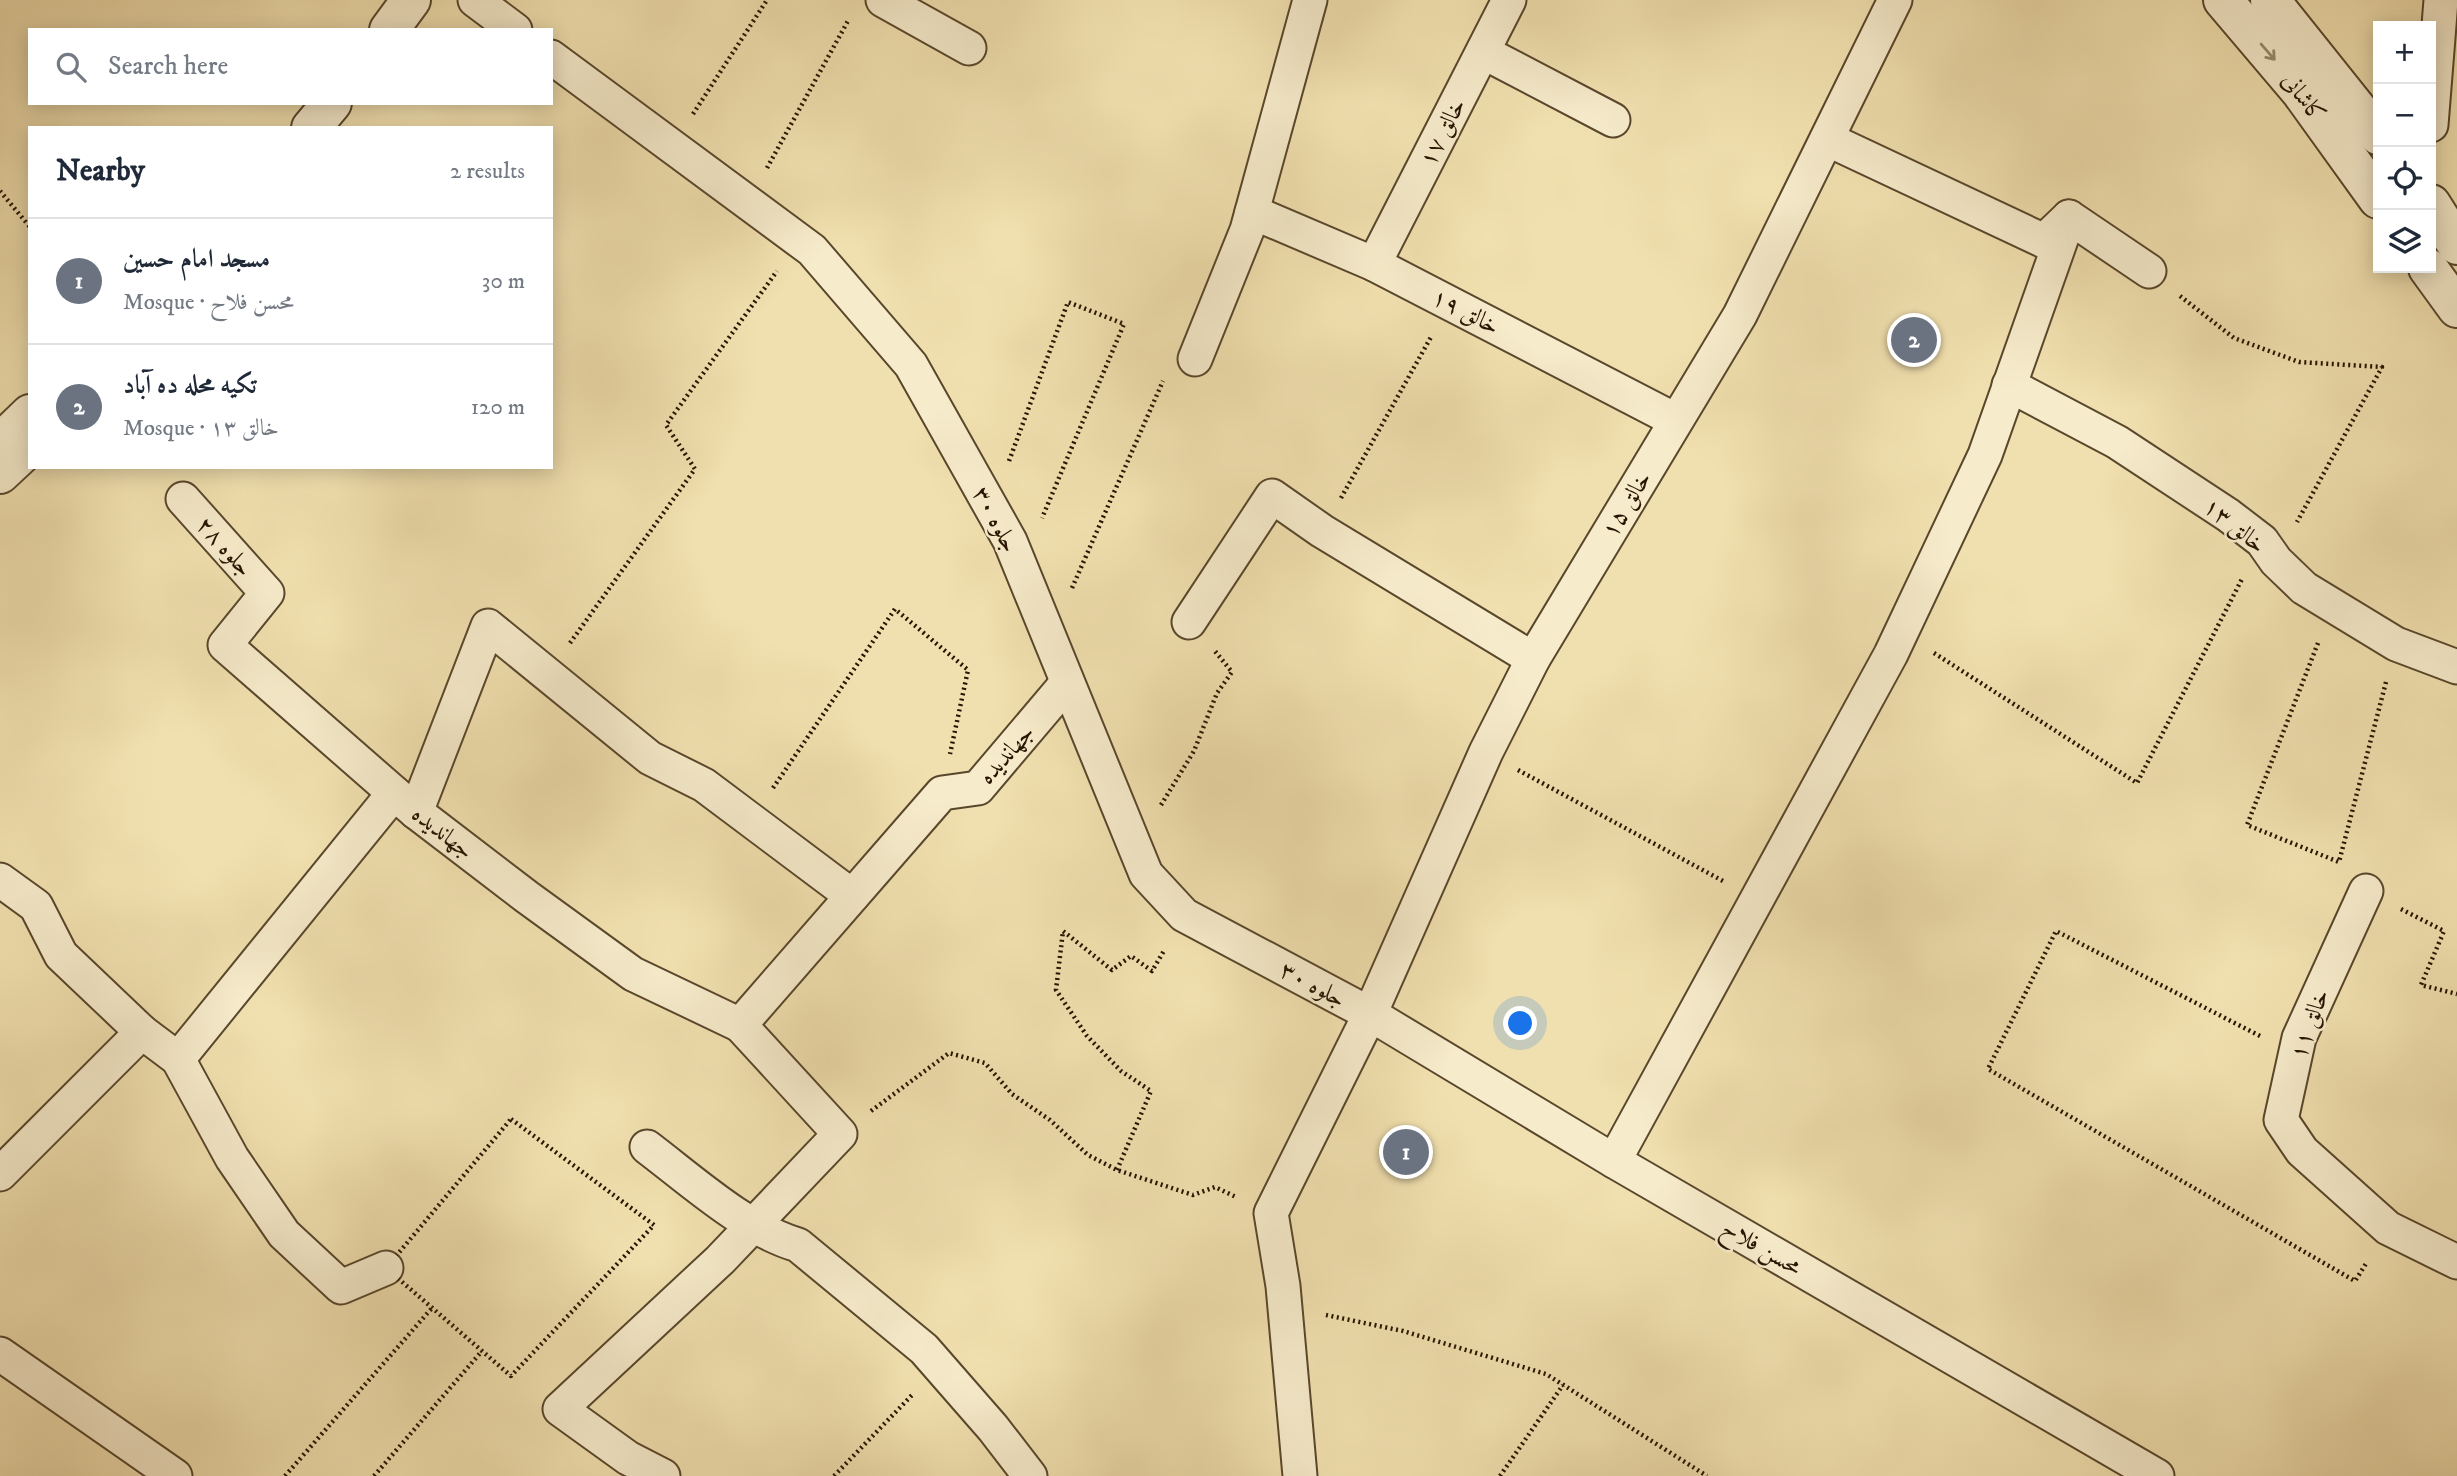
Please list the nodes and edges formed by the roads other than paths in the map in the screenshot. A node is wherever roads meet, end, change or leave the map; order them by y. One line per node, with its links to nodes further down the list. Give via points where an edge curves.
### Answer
1 (411, 0): 11 (street)
2 (437, 0): 12 (street)
3 (475, 0): 13 (street)
4 (1310, 0): 28 (street)
5 (1509, 0): 15 (street, خالق ۱۷)
6 (1895, 0): 24 (street, خالق ۱۵)
7 (2223, 0): 25 (street, کاشانی, one-way to 25, via 2301,92)
8 (2270, 0): 23 (street, کاشانی)
9 (2441, 0): 17 (street)
10 (868, 6): 14 (street)
11 (390, 28)
12 (417, 28)
13 (512, 28)
14 (970, 48)
15 (1483, 52): 20 (street); 30 (street, خالق ۱۷)
16 (553, 58): 46 (street, جلوه ۳۰, via 812,250 911,365 1010,541)
17 (2434, 84)
18 (330, 105): 21 (street)
19 (359, 105): 22 (street)
20 (1612, 120)
21 (313, 126)
22 (342, 126)
23 (2373, 129)
24 (1827, 139): 27 (street, via 2044,241); 37 (street, خالق ۱۵, via 1740,315)
25 (2373, 192)
26 (2435, 210): 29 (street)
27 (2069, 217): 31 (street); 35 (street)
28 (1250, 221): 30 (street, خالق ۱۹); 34 (street)
29 (2457, 244)
30 (1374, 264): 37 (street, خالق ۱۹)
31 (2149, 271)
32 (2432, 273): 33 (street)
33 (2457, 308)
34 (1195, 359)
35 (2009, 385): 45 (street, خالق ۱۳, via 2117,442 2228,515 2304,588 2396,644); 56 (street, via 1985,455 1901,631)
36 (28, 416): 38 (street)
37 (1675, 420): 44 (street, خالق ۱۵)
38 (0, 443)
39 (28, 448): 40 (street)
40 (0, 474)
41 (183, 499): 42 (street, جلوه ۲۸)
42 (267, 593): 47 (street, جهاندیده, via 225,645)
43 (1189, 622): 44 (street, via 1272,496)
44 (1533, 659): 51 (street, خالق ۱۵, via 1486,752)
45 (2457, 667)
46 (1067, 683): 50 (street, جهاندیده, via 978,788 942,793); 51 (street, جلوه ۳۰, via 1146,874 1184,915)
47 (405, 803): 50 (street, via 488,626 650,758 704,785); 52 (street, جهاندیده, via 633,974); 54 (street)
48 (0, 880): 53 (street, via 36,906 61,955)
49 (2366, 891): 59 (street, خالق ۱۱, via 2299,1038 2281,1120 2302,1151 2388,1228)
50 (852, 896): 52 (street)
51 (1370, 1014): 56 (street, محسن فلاح); 65 (street, خالق ۱۵, via 1271,1213 1285,1307)
52 (740, 1025): 58 (street, جهاندیده, via 840,1134)
53 (142, 1032): 54 (street); 57 (street)
54 (178, 1059): 60 (street, via 232,1158 284,1234 341,1287)
55 (647, 1147): 58 (street)
56 (1614, 1161): 66 (street, محسن فلاح)
57 (0, 1174)
58 (753, 1226): 63 (street, via 560,1409 628,1458); 64 (street, via 798,1245 924,1349)
59 (2457, 1262)
60 (386, 1268)
61 (0, 1354): 62 (street)
62 (175, 1476)
63 (663, 1476)
64 (1030, 1476)
65 (1300, 1476)
66 (2157, 1476)

